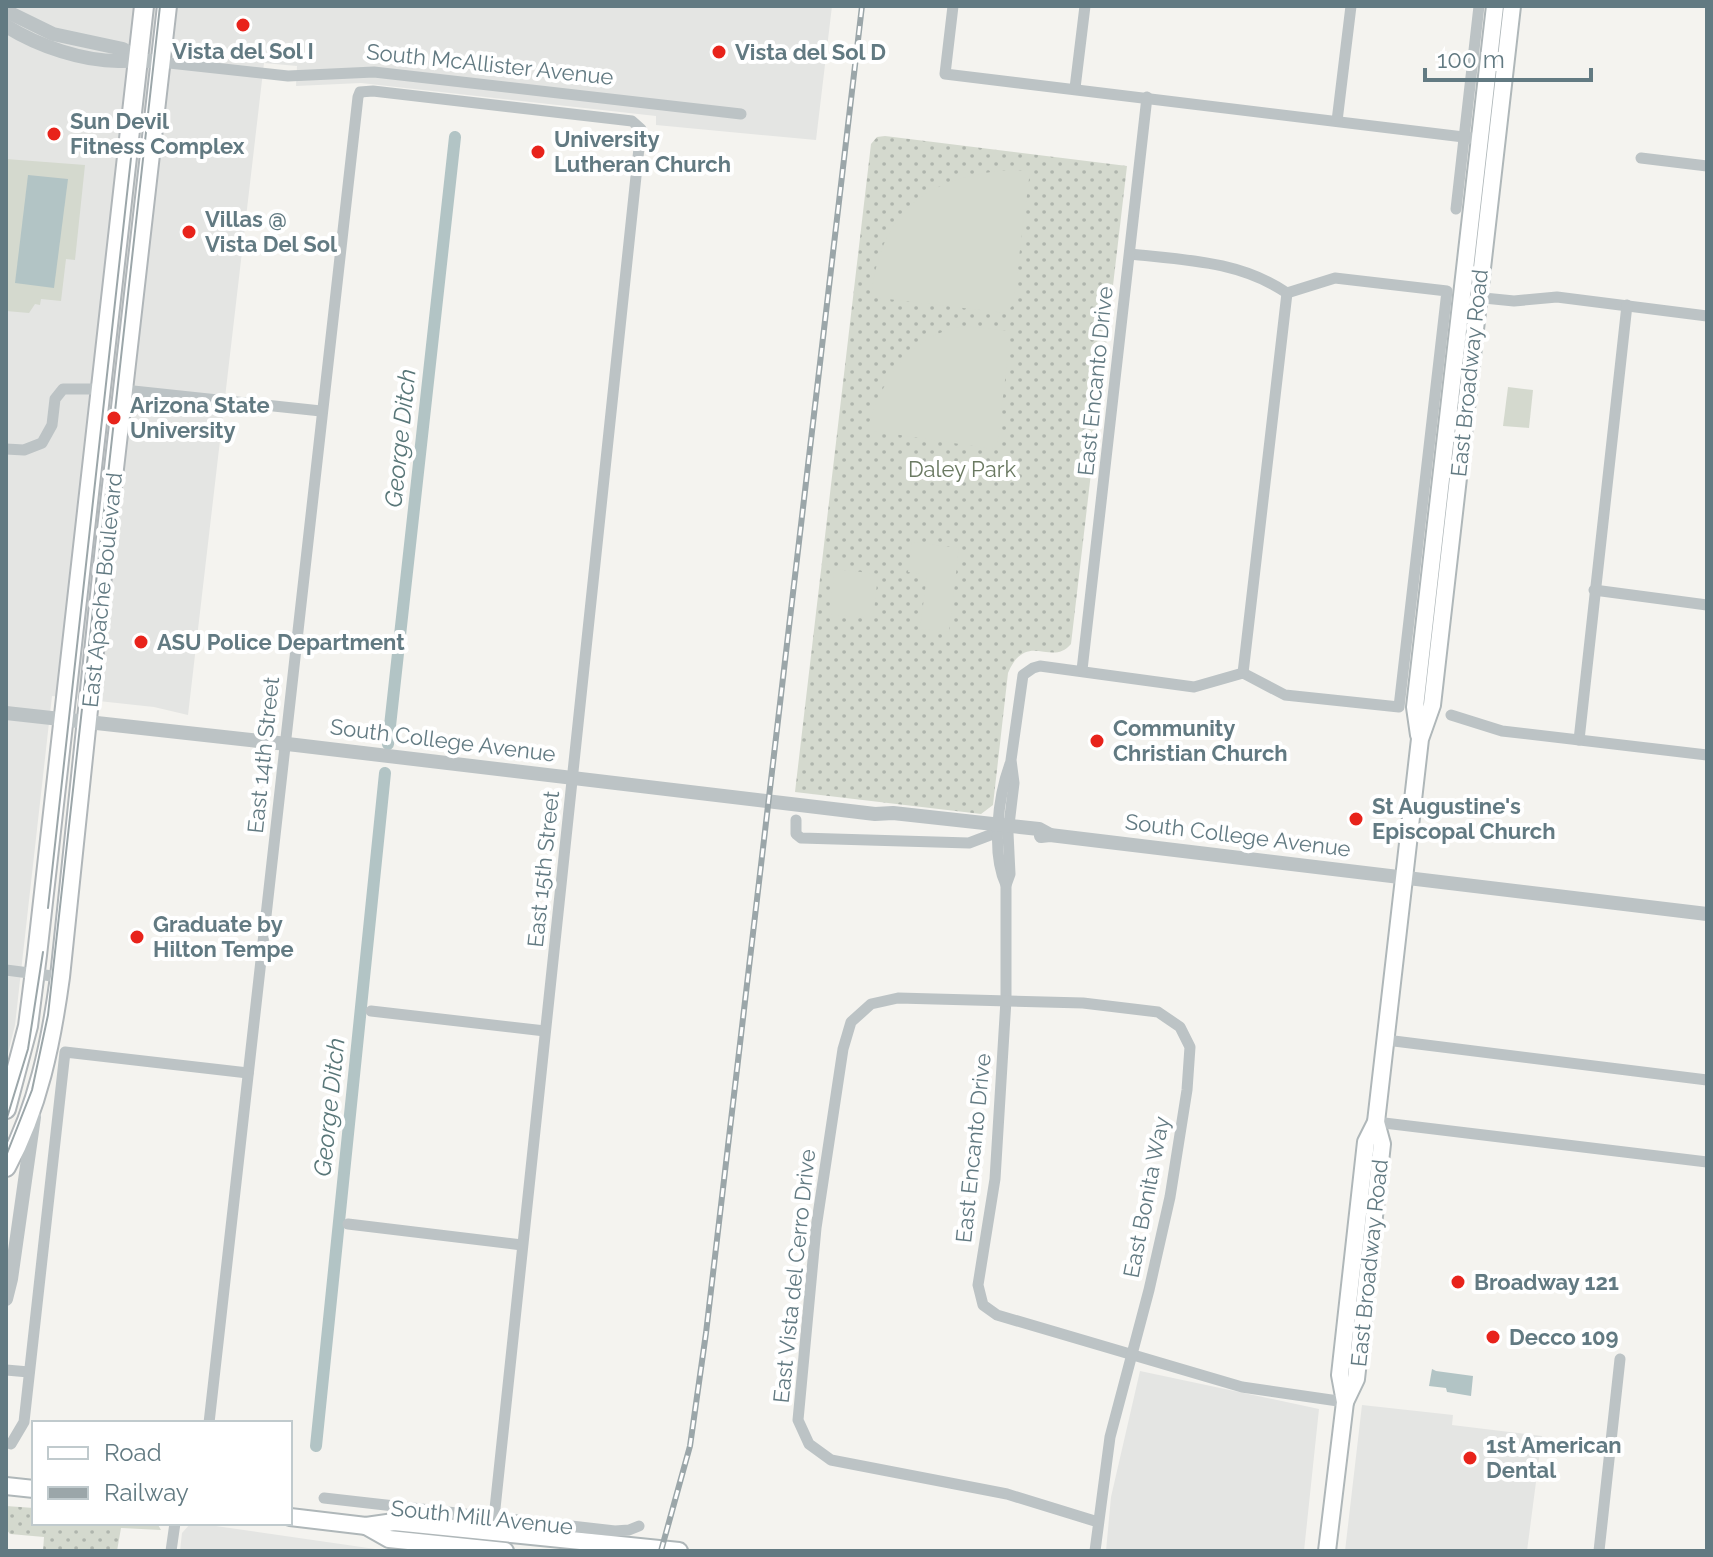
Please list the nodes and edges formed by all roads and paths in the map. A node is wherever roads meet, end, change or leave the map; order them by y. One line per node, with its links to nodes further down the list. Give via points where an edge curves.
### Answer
1 (144, 6): 11 (main road, East Apache Boulevard)
2 (167, 6): 12 (main road, East Apache Boulevard)
3 (953, 6): 13 (street, via 945,74)
4 (1085, 6): 13 (street)
5 (1351, 6): 17 (street)
6 (1479, 6): 19 (street)
7 (1495, 6): 19 (main road, East Broadway Road)
8 (1512, 6): 25 (main road, East Broadway Road)
9 (6, 11): 11 (street, South McAllister Avenue, via 53,34 123,49)
10 (6, 26): 11 (street, South McAllister Avenue, via 57,50)
11 (138, 59): 12 (street, South McAllister Avenue); 26 (main road, East Apache Boulevard)
12 (160, 62): 16 (street, South McAllister Avenue, via 288,76 374,72); 30 (main road, East Apache Boulevard)
13 (1075, 88): 15 (street)
14 (360, 92): 18 (street, South McAllister Avenue, via 632,121); 31 (street, East 14th Street)
15 (1147, 97): 17 (street); 23 (street, East Encanto Drive)
16 (741, 114)
17 (1337, 121): 19 (street)
18 (641, 129): 45 (street, East 15th Street)
19 (1472, 138): 22 (street); 25 (main road, East Broadway Road)
20 (1641, 158): 21 (street)
21 (1707, 166)
22 (1456, 209)
23 (1130, 254): 24 (street, via 1233,267); 36 (street, East Encanto Drive)
24 (1287, 293): 25 (street, via 1335,278); 37 (street)
25 (1462, 295): 27 (street); 37 (street, via 1399,707 1285,695); 48 (main road, East Broadway Road, via 1415,707 1420,739)
26 (112, 298): 29 (main road, East Apache Boulevard); 30 (main road, via 119,320 114,367)
27 (1627, 305): 28 (street); 34 (street)
28 (1707, 316)
29 (102, 389): 32 (street, via 63,389 42,443); 33 (main road, via 110,407 99,500); 40 (main road, East Apache Boulevard)
30 (124, 390): 31 (street); 33 (main road, East Apache Boulevard)
31 (321, 411): 43 (street, East 14th Street)
32 (6, 449)
33 (107, 532): 41 (main road, East Apache Boulevard)
34 (1594, 590): 35 (street); 42 (street)
35 (1707, 605)
36 (1082, 670): 37 (street, via 1194,687); 47 (street, East Encanto Drive, via 1040,666 1020,682 1011,760 1014,783)
37 (1243, 673)
38 (6, 713): 40 (street, South College Avenue)
39 (1451, 715): 42 (street, via 1502,731)
40 (63, 720): 41 (street, South College Avenue); 51 (main road, East Apache Boulevard)
41 (89, 723): 43 (street, South College Avenue); 52 (main road, East Apache Boulevard)
42 (1579, 740): 44 (street)
43 (285, 743): 45 (street, South College Avenue); 57 (street, East 14th Street)
44 (1707, 755)
45 (573, 778): 47 (street, South College Avenue, via 891,820); 55 (street, East 15th Street)
46 (796, 820): 47 (street, via 801,838 969,843)
47 (1003, 829): 48 (street, South College Avenue, via 1036,837); 53 (street, East Encanto Drive)
48 (1404, 876): 49 (street, South College Avenue); 56 (main road, East Broadway Road)
49 (1707, 914)
50 (6, 970): 51 (street)
51 (34, 973): 52 (street); 60 (main road, East Apache Boulevard, via 28,1026)
52 (60, 977): 59 (main road, East Apache Boulevard)
53 (1006, 1000): 67 (street, East Encanto Drive, via 995,1179 978,1285 983,1305 997,1315); 67 (street, East Bonita Way, via 1158,1012 1180,1027 1190,1047 1170,1197); 79 (street, East Vista del Cerro Drive, via 898,998 871,1004 851,1022 816,1228 798,1420 809,1444 831,1460 1007,1494)
54 (371, 1011): 55 (street)
55 (545, 1031): 65 (street, East 15th Street)
56 (1386, 1040): 58 (street); 61 (main road, East Broadway Road)
57 (248, 1073): 70 (street, via 65,1052); 72 (street, East 14th Street)
58 (1707, 1080)
59 (37, 1093): 63 (main road, East Apache Boulevard); 66 (street)
60 (6, 1109)
61 (1376, 1122): 62 (street); 71 (main road, East Broadway Road, via 1366,1142 1340,1375)
62 (1707, 1162)
63 (6, 1167)
64 (348, 1224): 65 (street)
65 (522, 1245): 78 (street, East 15th Street)
66 (6, 1299)
67 (1131, 1354): 71 (street, via 1242,1387); 79 (street, East Bonita Way, via 1110,1437)
68 (1620, 1359): 88 (street)
69 (6, 1370): 70 (street)
70 (29, 1372): 73 (street, via 24,1422)
71 (1345, 1402): 87 (main road, East Broadway Road)
72 (209, 1421)
73 (11, 1444)
74 (6, 1486): 75 (main road)
75 (32, 1489)
76 (324, 1498): 78 (street, South Mill Avenue)
77 (292, 1517): 81 (main road, South Mill Avenue)
78 (494, 1518): 82 (street, South Mill Avenue, via 615,1531)
79 (1098, 1522): 86 (street, East Bonita Way)
80 (175, 1525): 83 (street)
81 (366, 1526): 84 (main road, South Mill Avenue, via 389,1539); 85 (main road, South Mill Avenue, via 394,1522)
82 (639, 1526)
83 (171, 1551)
84 (505, 1551)
85 (679, 1551)
86 (1095, 1551)
87 (1327, 1551)
88 (1599, 1551)

